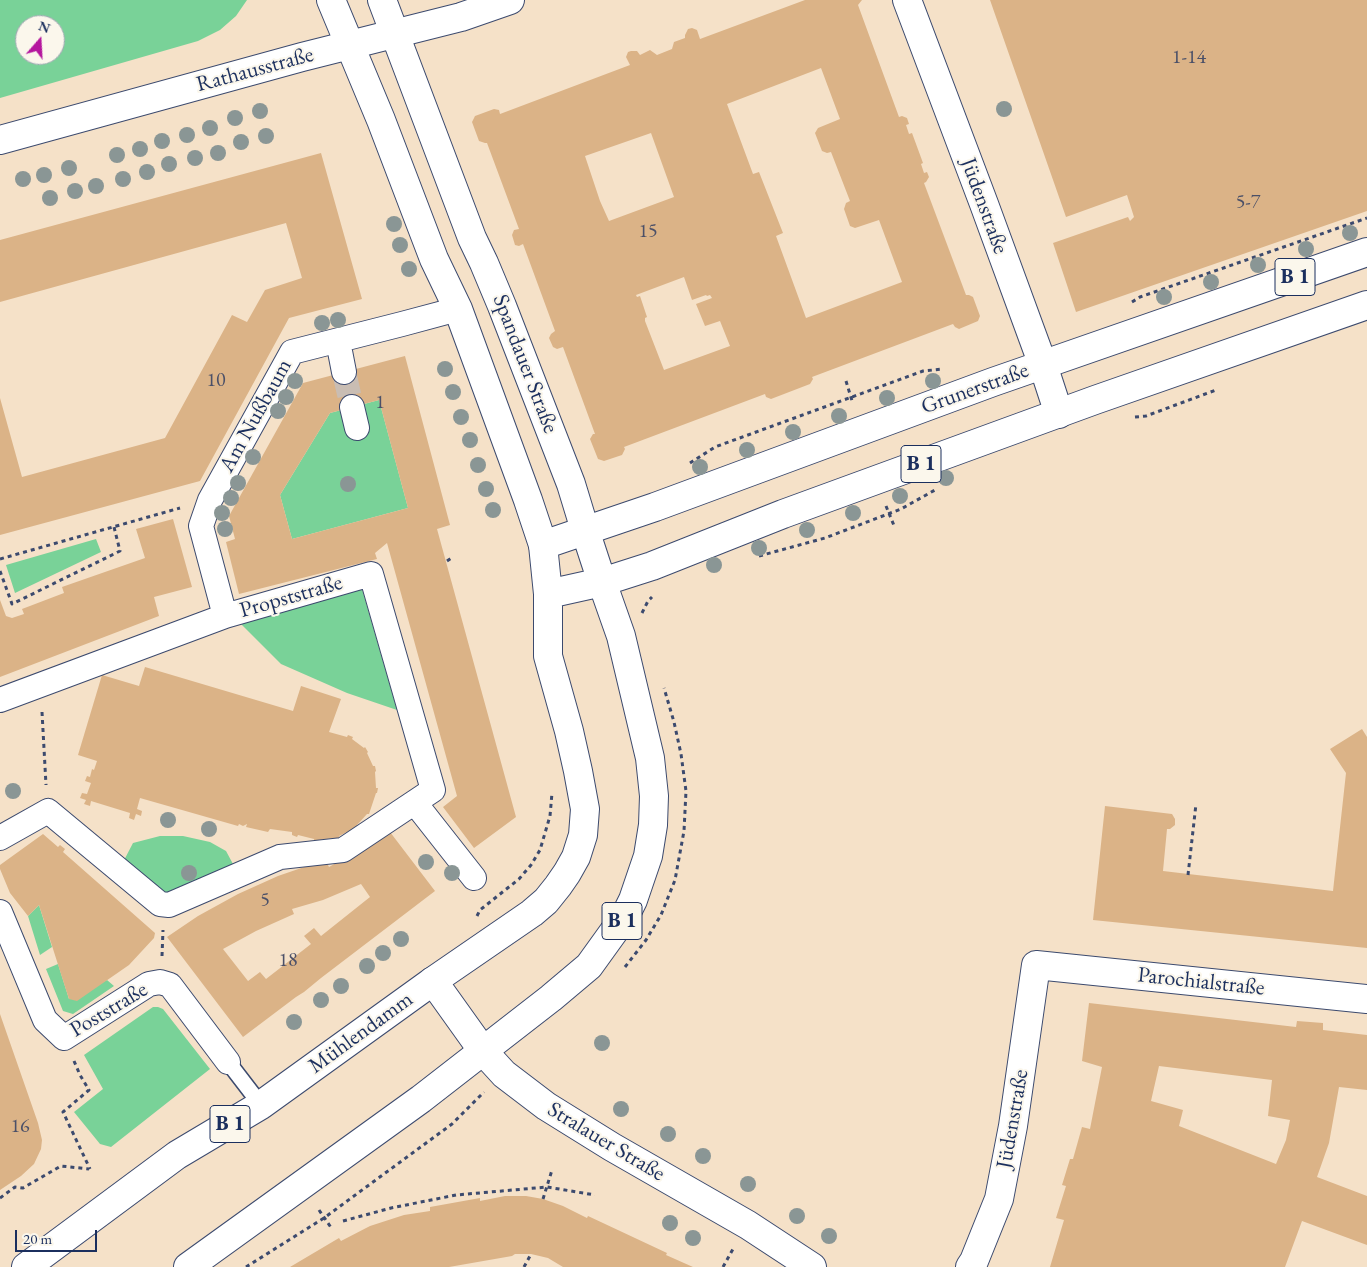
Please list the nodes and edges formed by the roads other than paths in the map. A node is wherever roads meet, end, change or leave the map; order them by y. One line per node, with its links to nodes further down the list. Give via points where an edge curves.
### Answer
1 (330, 0): 6 (main road, Spandauer Straße)
2 (382, 0): 5 (main road, Spandauer Straße)
3 (510, 0): 5 (main road, Rathausstraße)
4 (907, 0): 12 (main road, Jüdenstraße)
5 (396, 34): 6 (main road, Rathausstraße); 15 (main road, Spandauer Straße, via 472,238 571,484)
6 (349, 46): 7 (main road, Rathausstraße); 10 (main road, Spandauer Straße, via 434,259)
7 (0, 140)
8 (1367, 252): 12 (main road, Grunerstraße / B 1)
9 (1367, 305): 14 (main road, B 1)
10 (458, 309): 11 (street, Am Nußbaum); 16 (main road, Spandauer Straße)
11 (338, 341): 13 (street); 19 (street, Am Nußbaum, via 292,352 210,500 201,526)
12 (1043, 364): 14 (main road, Jüdenstraße); 15 (main road, Grunerstraße / B 1, via 692,494)
13 (344, 372)
14 (1059, 414): 17 (main road, B 1)
15 (585, 530): 16 (main road, B 1); 17 (main road, Spandauer Straße)
16 (543, 544): 18 (main road, Spandauer Straße / B 1)
17 (602, 582): 18 (main road); 29 (main road, Spandauer Straße / B 1, via 621,636 650,758 654,796 648,856 625,916 589,966)
18 (548, 594): 21 (main road, Spandauer Straße / B 1, via 548,656)
19 (224, 616): 20 (street, Propststraße); 22 (street, Propststraße, via 372,574)
20 (0, 700)
21 (570, 731): 27 (main road, Mühlendamm / B 1, via 585,809 582,835 568,873 532,913)
22 (424, 796): 23 (street, via 343,850 280,857 170,905 160,904 48,811); 24 (street)
23 (0, 838)
24 (474, 878)
25 (0, 912): 30 (street, Poststraße, via 45,1020 64,1038 148,984 160,982 170,985)
26 (1036, 965): 28 (main road, Parochialstraße); 35 (main road, Jüdenstraße, via 999,1199)
27 (433, 981): 29 (main road, Stralauer Straße); 31 (main road, Mühlendamm / B 1)
28 (1367, 999)
29 (483, 1051): 33 (main road, B 1); 34 (main road, Stralauer Straße, via 504,1074 546,1106 748,1225)
30 (228, 1062): 31 (lane)
31 (261, 1105): 32 (main road, Mühlendamm / B 1, via 178,1155)
32 (26, 1267)
33 (188, 1267)
34 (812, 1267)
35 (970, 1267)

